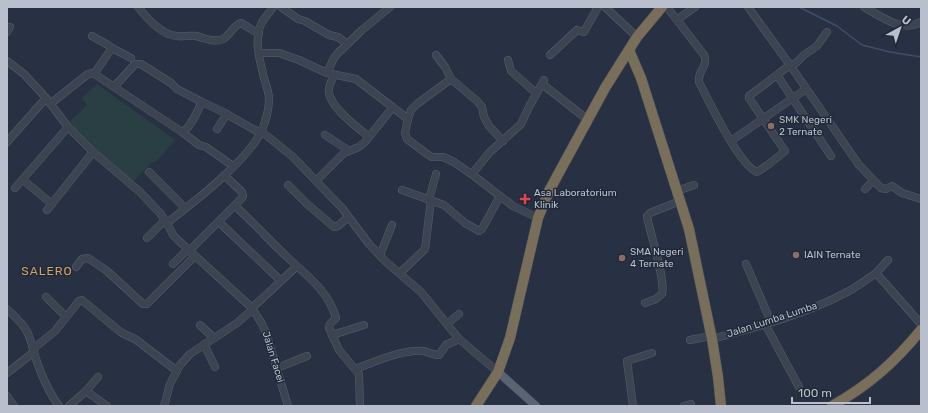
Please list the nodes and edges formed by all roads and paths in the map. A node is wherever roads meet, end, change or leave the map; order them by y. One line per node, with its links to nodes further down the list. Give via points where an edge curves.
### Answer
1 (138, 7): 15 (street, via 167,33 177,36 222,39 241,23)
2 (273, 7): 15 (street, via 262,22)
3 (281, 7): 18 (street, via 298,19 338,37)
4 (390, 7): 18 (street)
5 (598, 7): 23 (street, via 584,32 577,31)
6 (605, 7): 17 (street)
7 (662, 7): 17 (highway)
8 (667, 7): 12 (street)
9 (694, 7): 12 (street)
10 (748, 7): 27 (street)
11 (864, 7): 13 (street, via 895,24 908,26)
12 (678, 19): 51 (street, via 706,59 699,74 699,82)
13 (921, 22)
14 (827, 32): 27 (street, via 817,46)
15 (259, 34): 21 (street)
16 (92, 36): 19 (street)
17 (637, 37): 20 (highway)
18 (347, 44): 29 (street, via 334,58)
19 (112, 48): 24 (street); 28 (street)
20 (629, 50): 43 (highway); 70 (highway, via 641,78)
21 (259, 53): 29 (street, via 287,56); 47 (street, via 269,100)
22 (436, 55): 31 (street)
23 (550, 55)
24 (130, 58)
25 (508, 60): 34 (street, via 511,71)
26 (7, 61): 35 (street, Jalan Facei, via 24,74)
27 (790, 65): 30 (street); 33 (street)
28 (94, 74): 32 (street); 38 (street, via 88,74)
29 (330, 74): 39 (street, via 356,79); 49 (street, via 330,97 345,117)
30 (777, 75): 36 (street); 42 (street, via 749,96)
31 (450, 78): 41 (street, via 417,104 411,110); 50 (street, via 477,100 489,126)
32 (114, 86): 37 (street, via 135,64 140,64); 46 (street)
33 (806, 89): 36 (street); 63 (street)
34 (536, 93): 43 (street, via 543,82); 50 (street, via 521,124)
35 (46, 98): 38 (street, Jalan Facei); 52 (street)
36 (793, 99): 42 (street); 55 (street)
37 (202, 102): 40 (street); 46 (street)
38 (50, 104): 44 (street, Jalan Facei)
39 (393, 108): 41 (street); 49 (street)
40 (227, 114): 45 (street); 47 (street)
41 (408, 119): 59 (street, via 405,136 410,142 432,157 447,158)
42 (764, 119): 51 (street); 51 (street, via 785,151 760,171 749,166)
43 (588, 120): 76 (highway, via 562,165)
44 (68, 127): 54 (street, Jalan Facei); 61 (street)
45 (217, 129)
46 (182, 132): 56 (street)
47 (261, 132): 56 (street); 62 (street, via 288,153)
48 (325, 135): 53 (street)
49 (369, 138): 53 (street, via 359,147)
50 (503, 141): 59 (street)
51 (731, 141)
52 (7, 142)
53 (348, 150): 62 (street)
54 (93, 152): 61 (street, via 50,207); 77 (street, Jalan Facei, via 140,192)
55 (831, 156)
56 (233, 166): 60 (street)
57 (149, 172): 74 (street)
58 (436, 174): 72 (street)
59 (472, 174): 69 (street)
60 (224, 175): 73 (street, via 243,194); 74 (street)
61 (23, 180): 66 (street)
62 (316, 181): 75 (street)
63 (873, 181): 67 (street); 71 (street, via 883,189 892,186 902,193)
64 (288, 185): 75 (street, via 334,227)
65 (694, 185): 70 (street)
66 (15, 188)
67 (865, 189)
68 (402, 190): 72 (street)
69 (500, 196): 72 (street, via 482,230 479,231 444,205); 76 (street, via 513,206)
70 (679, 196): 92 (street, via 647,216 663,291 656,299); 106 (highway, via 690,234)
71 (921, 199)
72 (430, 200): 89 (street, via 425,249)
73 (235, 206): 78 (street); 86 (street)
74 (185, 208): 77 (street)
75 (348, 217): 82 (street)
76 (538, 218): 116 (highway, via 510,338)
77 (166, 221): 80 (street); 81 (street, Jalan Facei, via 173,235)
78 (219, 222): 81 (street); 90 (street)
79 (392, 225): 82 (street)
80 (147, 238)
81 (191, 251): 84 (street); 87 (street, via 147,304 143,304 107,271 88,258); 94 (street, Jalan Facei)
82 (380, 255): 89 (street)
83 (888, 260): 88 (street, Jalan Lumba Lumba)
84 (172, 264)
85 (746, 264): 97 (street)
86 (297, 266): 90 (street); 103 (street, via 319,286 330,302 336,318 329,326)
87 (76, 267)
88 (876, 273): 97 (street, Jalan Lumba Lumba, via 835,299); 99 (street)
89 (400, 274): 98 (street, via 421,292)
90 (281, 281): 94 (street)
91 (46, 297): 96 (street)
92 (645, 302)
93 (7, 309): 109 (street, via 26,330)
94 (252, 309): 104 (street); 113 (street, Jalan Facei, via 266,333)
95 (459, 314): 98 (street)
96 (66, 317): 109 (street); 115 (street, via 82,300 122,333 135,339)
97 (768, 323): 106 (street, Jalan Lumba Lumba); 119 (street)
98 (447, 324): 105 (street)
99 (921, 324)
100 (200, 325): 104 (street)
101 (364, 325): 103 (street)
102 (921, 330): 133 (highway, via 876,378)
103 (332, 335): 114 (street)
104 (214, 338): 108 (street)
105 (459, 338): 114 (street, via 446,344 439,355 424,351 405,353); 116 (street)
106 (712, 338): 107 (street, Jalan Lumba Lumba); 132 (highway)
107 (690, 340)
108 (204, 344): 112 (street); 115 (street, via 193,350)
109 (34, 350): 117 (street); 123 (street, via 46,386)
110 (652, 353): 131 (street, via 627,361)
111 (307, 356): 113 (street)
112 (215, 367)
113 (277, 368): 127 (street, Jalan Facei)
114 (355, 369): 128 (street, via 360,379)
115 (177, 371): 126 (street)
116 (498, 372): 129 (highway); 130 (main road)
117 (7, 373)
118 (98, 377): 120 (street)
119 (799, 387)
120 (86, 391): 124 (street); 125 (street)
121 (7, 395): 122 (street)
122 (14, 406)
123 (59, 406)
124 (69, 406)
125 (107, 406)
126 (164, 406)
127 (288, 406)
128 (360, 406)
129 (476, 406)
130 (536, 406)
131 (633, 406)
132 (721, 406)
133 (832, 406)

